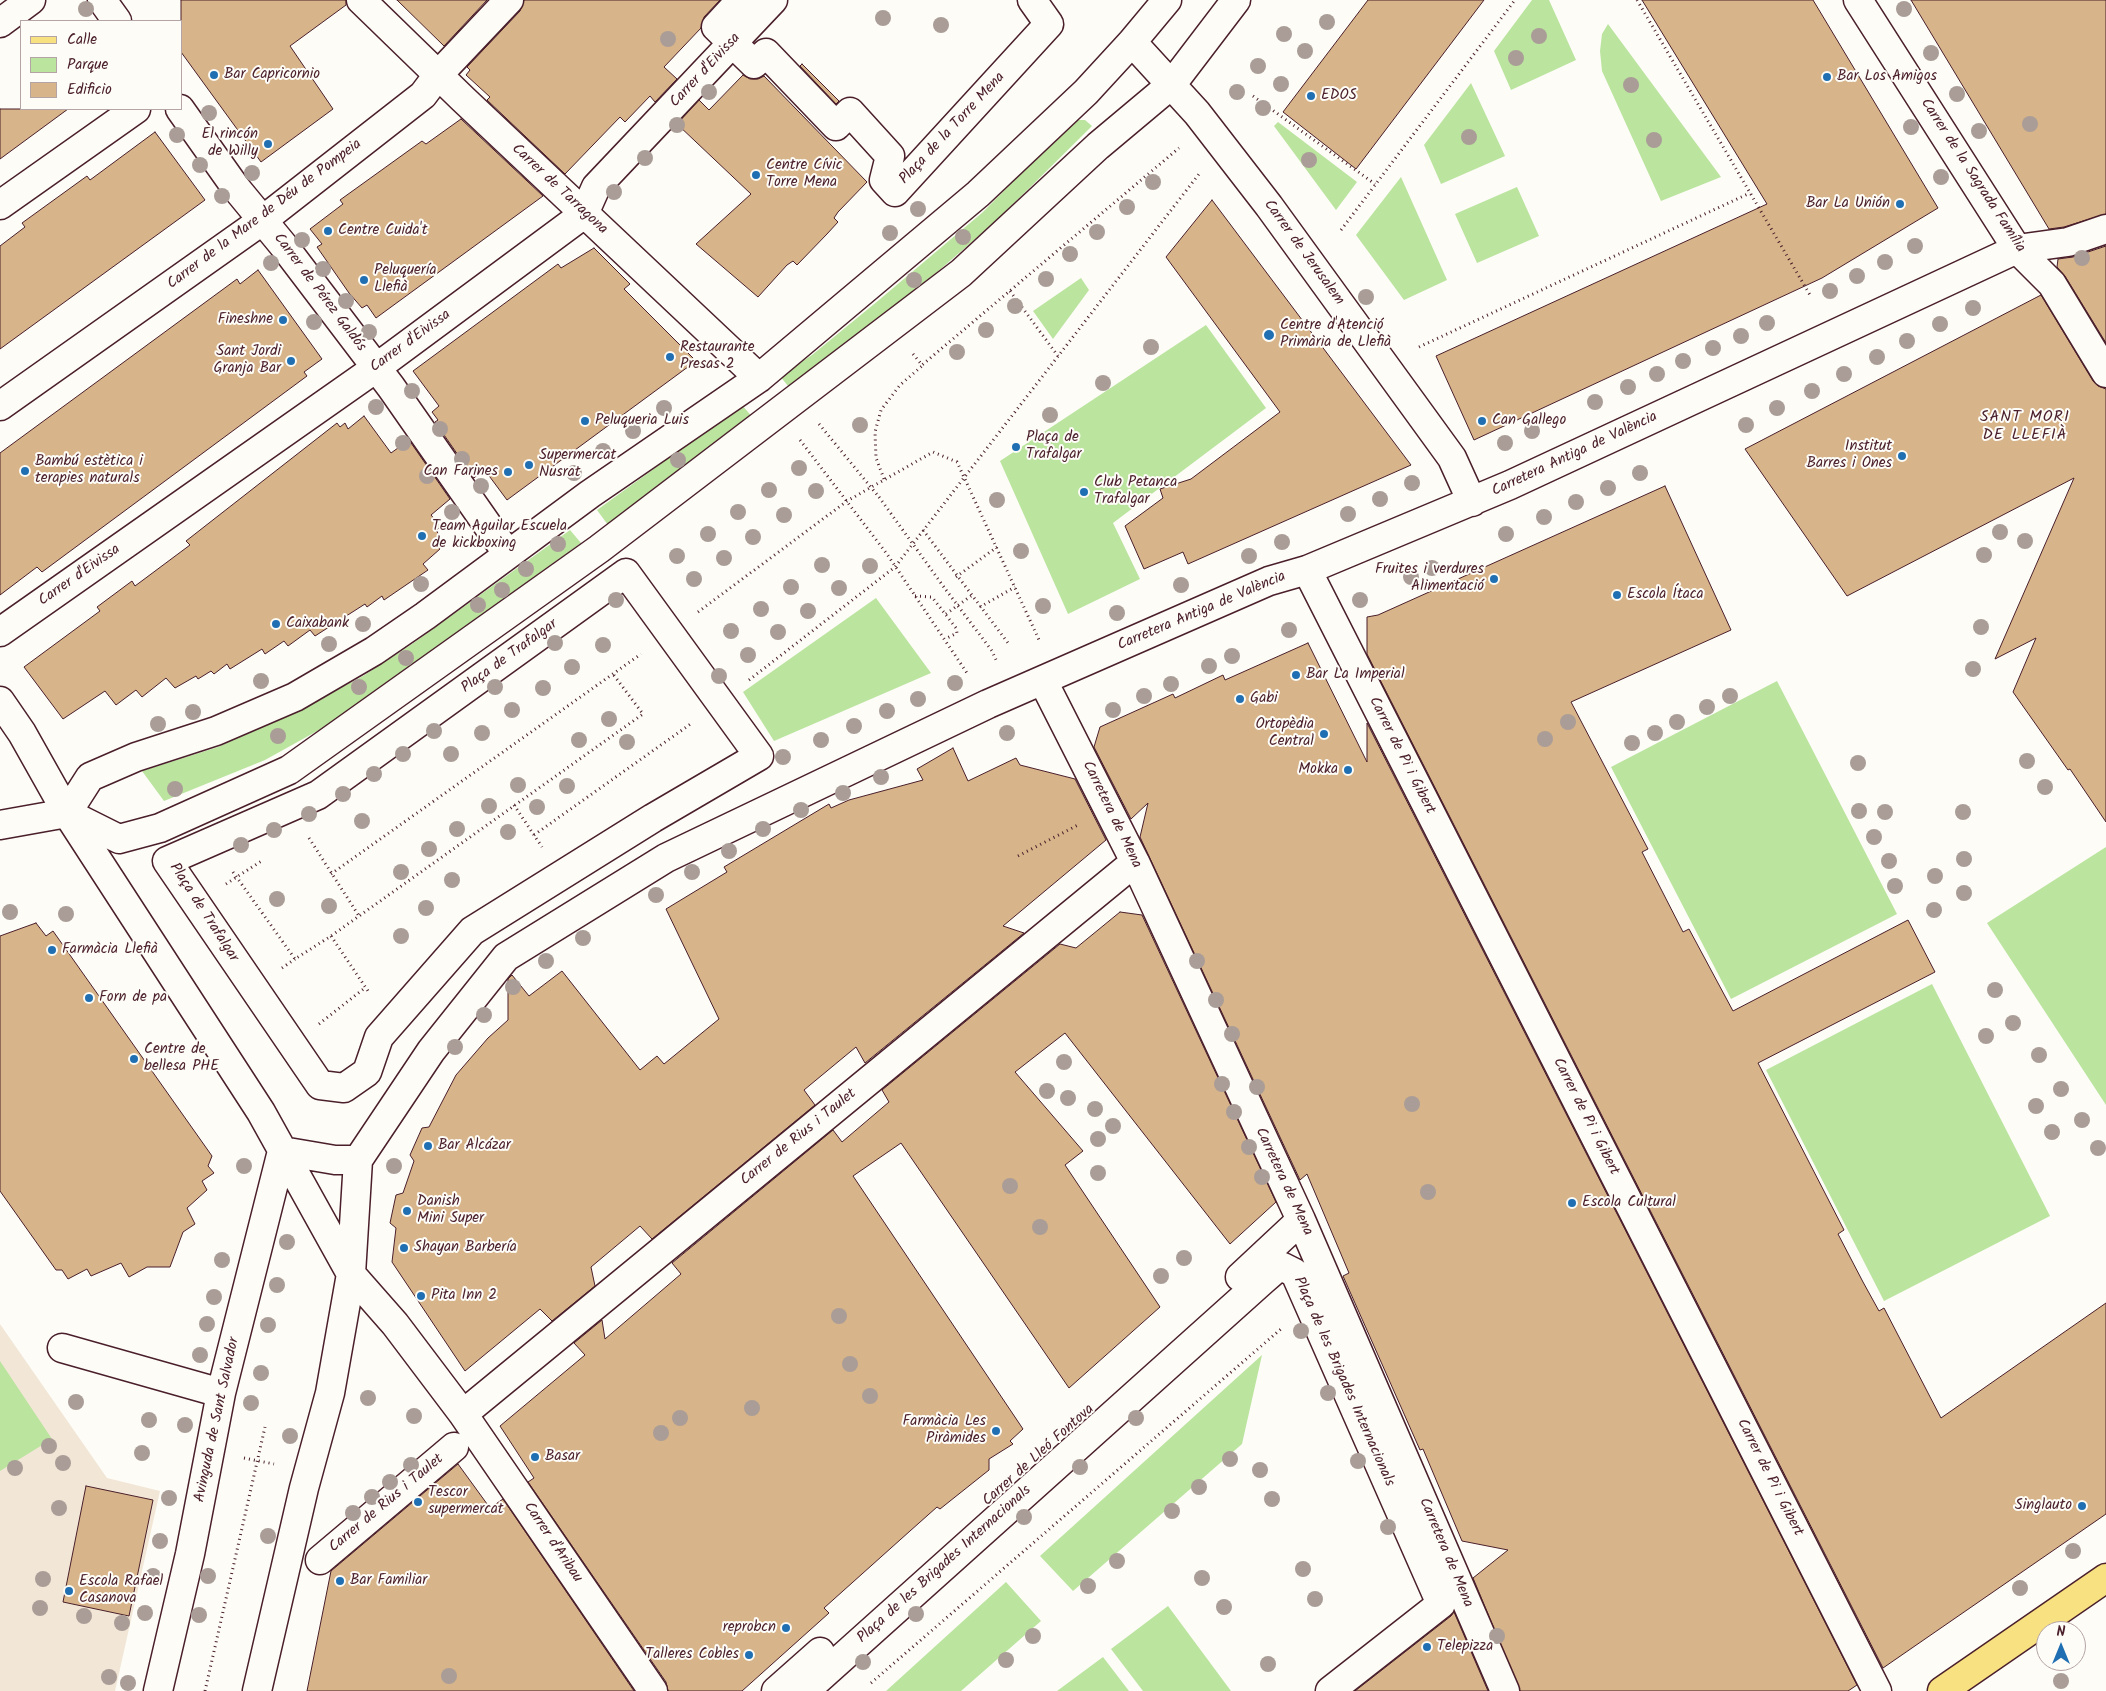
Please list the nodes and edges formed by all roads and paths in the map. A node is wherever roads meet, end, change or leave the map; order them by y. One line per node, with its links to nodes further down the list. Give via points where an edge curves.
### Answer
1 (31, 0): 14 (street)
2 (102, 0): 13 (street)
3 (362, 0): 17 (street, Carrer de Tarragona)
4 (508, 0): 17 (street, Carrer de la Mare de Déu de Pompeia)
5 (742, 0): 16 (street, Plaça de la Torre Mena, via 716,27)
6 (773, 0): 16 (street, Carrer d'Eivissa)
7 (1032, 0): 16 (street, Plaça de la Torre Mena, via 1050,24 895,192 884,180 890,156 850,112 836,126 766,53 754,64)
8 (1236, 0): 18 (street)
9 (1515, 0): 24 (path)
10 (1637, 0): 25 (path)
11 (1858, 0): 31 (street, Carrer de la Sagrada Família)
12 (1162, 2): 15 (street)
13 (116, 20)
14 (0, 24)
15 (1132, 42): 18 (street, Carrer de Jerusalem); 40 (street, via 1086,92 978,194)
16 (732, 43): 27 (street, Carrer d'Eivissa, via 596,187)
17 (438, 75): 27 (street, Carrer de Tarragona); 28 (street, Carrer de la Mare de Déu de Pompeia, via 423,95)
18 (1172, 84): 48 (street, Carrer de Jerusalem, via 1269,206 1452,458); 72 (street, via 1098,146 961,273 599,549 289,770 160,828 119,839)
19 (1253, 96): 24 (path)
20 (135, 110): 26 (street)
21 (181, 110): 28 (street, Carrer de Pérez Galdós)
22 (1181, 146): 32 (path)
23 (1200, 173): 36 (path)
24 (1375, 184): 30 (path)
25 (1750, 193): 33 (path); 34 (path)
26 (0, 205)
27 (584, 214): 38 (street, Carrer d'Eivissa); 40 (street, Carrer de Tarragona)
28 (263, 220): 38 (street, Carrer de Pérez Galdós); 41 (street, Carrer de la Mare de Déu de Pompeia)
29 (2106, 229): 31 (street, Carretera Antiga de València, via 2068,242)
30 (1340, 230)
31 (2017, 249): 39 (street, Carrer de la Sagrada Família, via 2052,284); 48 (street, Carretera Antiga de València)
32 (1010, 290): 36 (path); 37 (path)
33 (1810, 295)
34 (1420, 347)
35 (910, 350): 37 (path)
36 (1058, 356): 44 (path)
37 (922, 366): 45 (path, via 900,385 881,410 875,432 876,458)
38 (376, 368): 51 (street, Carrer de Pérez Galdós); 61 (street, Carrer d'Eivissa)
39 (2106, 373)
40 (759, 378): 51 (street)
41 (0, 406)
42 (823, 430): 46 (path)
43 (803, 444): 47 (path)
44 (963, 477): 45 (path, via 957,462 933,452); 49 (path); 50 (path)
45 (884, 479): 46 (path)
46 (871, 487): 47 (path); 58 (path, bridge)
47 (847, 501): 52 (path); 62 (path)
48 (1472, 502): 53 (street, Carretera Antiga de València)
49 (923, 530): 52 (path); 54 (path)
50 (997, 547): 54 (path); 55 (path)
51 (507, 554): 72 (street, via 374,651 295,697 90,777)
52 (895, 567): 56 (path)
53 (1307, 570): 69 (street, Carretera Antiga de València, via 1269,581); 114 (street, Carrer de Pi i Gibert)
54 (956, 577): 57 (path)
55 (1015, 587): 59 (path); 64 (path)
56 (915, 596): 60 (path, via 932,597); 63 (path)
57 (971, 596): 58 (path); 59 (path)
58 (958, 606): 60 (path); 66 (path)
59 (980, 607): 65 (path)
60 (946, 614): 63 (path, via 957,633)
61 (0, 632)
62 (670, 634): 68 (path); 79 (street, Plaça de Trafalgar, via 626,572 318,795); 79 (street, Plaça de Trafalgar, via 759,756 472,931 379,1037 367,1072 344,1088 320,1085 167,861)
63 (945, 639): 67 (path)
64 (1040, 642)
65 (1008, 643)
66 (997, 662)
67 (967, 673)
68 (613, 674): 71 (path, via 643,714); 82 (path)
69 (1043, 681): 81 (street, Carretera de Mena); 91 (street, via 988,704 666,858 506,957 431,1051)
70 (0, 701): 72 (street)
71 (514, 806): 76 (path); 83 (path)
72 (67, 813): 75 (street); 90 (street, via 224,1054)
73 (554, 821): 78 (path)
74 (1084, 822): 80 (path)
75 (0, 825)
76 (531, 830)
77 (306, 833): 82 (path)
78 (534, 835)
79 (212, 841): 85 (path)
80 (1018, 856)
81 (1134, 862): 92 (street, Carretera de Mena); 97 (street, Carrer de Rius i Taulet)
82 (331, 874): 83 (path)
83 (359, 916): 84 (path)
84 (331, 936): 85 (path); 87 (path)
85 (295, 959): 86 (path)
86 (285, 967)
87 (358, 976)
88 (366, 987): 89 (path)
89 (323, 1021)
90 (282, 1151): 91 (street, via 336,1160); 93 (street); 96 (street, Avinguda de Sant Salvador)
91 (358, 1160): 93 (street)
92 (1301, 1220): 110 (street, Carrer de Lleó Fontova); 113 (street, Carretera de Mena)
93 (351, 1274): 97 (street, Carrer d'Aribau, via 395,1324); 108 (street, via 330,1393)
94 (1285, 1326): 105 (path)
95 (62, 1348): 96 (street)
96 (221, 1392): 106 (street, Avinguda de Sant Salvador, via 190,1554)
97 (463, 1414): 109 (street, Carrer d'Aribau)
98 (265, 1427): 101 (path)
99 (454, 1447): 103 (street, Carrer de Rius i Taulet)
100 (238, 1457): 101 (path, Avinguda de Sant Salvador)
101 (258, 1461): 102 (path, Avinguda de Sant Salvador); 107 (path)
102 (280, 1465)
103 (320, 1560)
104 (2106, 1578): 115 (main road)
105 (870, 1684)
106 (158, 1691)
107 (205, 1691)
108 (256, 1691)
109 (653, 1691)
110 (776, 1691)
111 (805, 1691): 112 (street, Plaça de les Brigades Internacionals, via 1262,1281 1283,1266 1295,1273 1441,1604)
112 (1330, 1691)
113 (1505, 1691)
114 (1877, 1691)
115 (1942, 1691)

